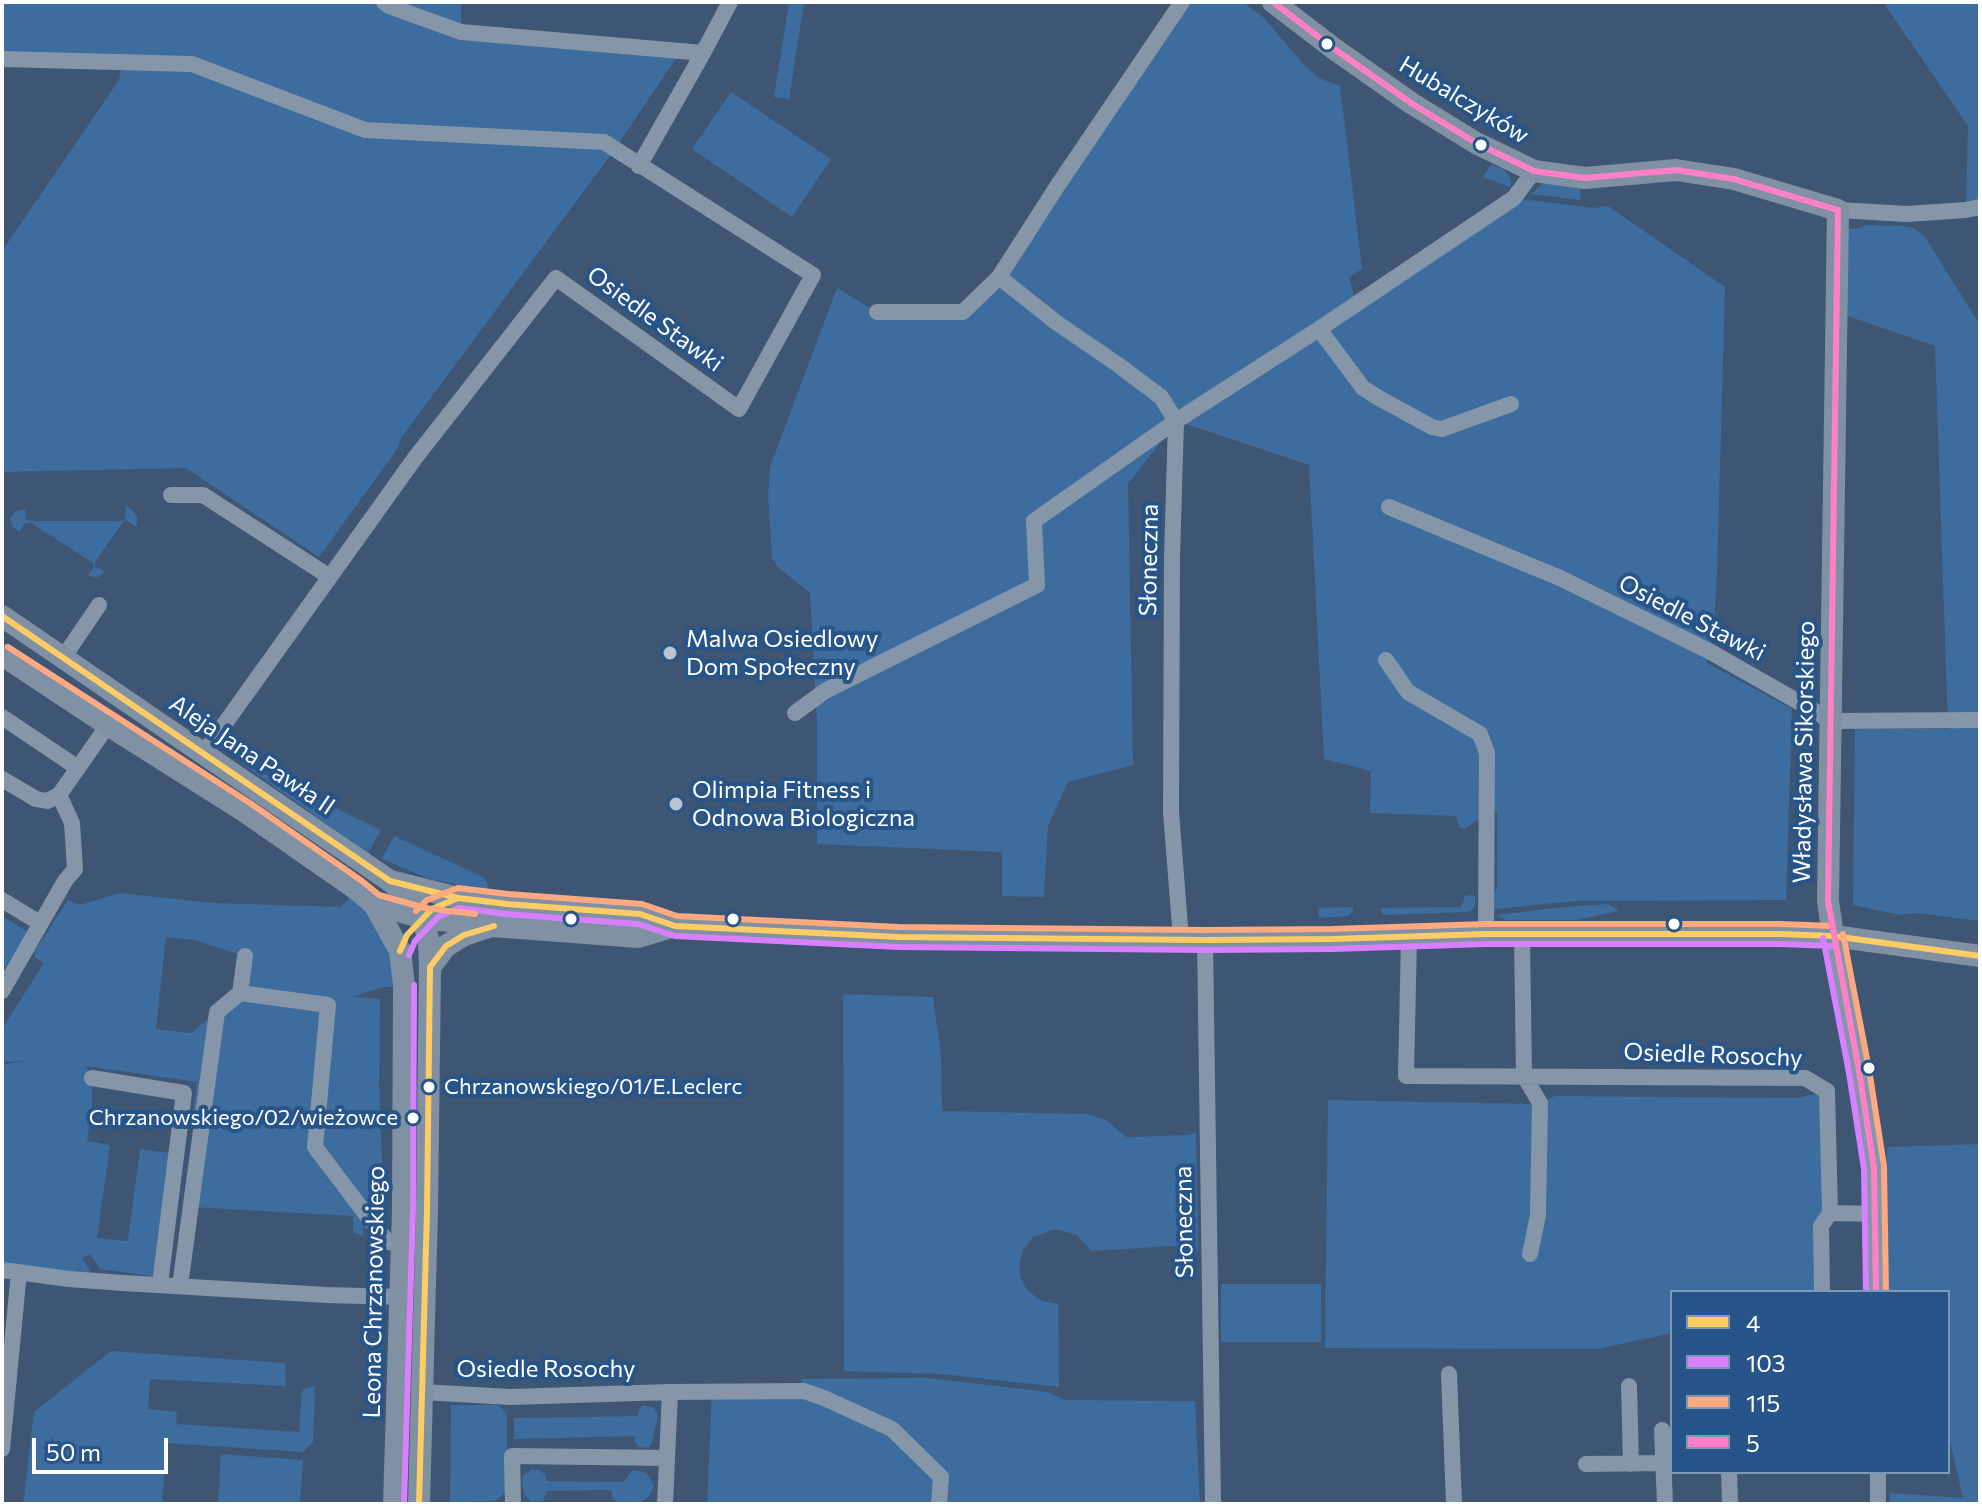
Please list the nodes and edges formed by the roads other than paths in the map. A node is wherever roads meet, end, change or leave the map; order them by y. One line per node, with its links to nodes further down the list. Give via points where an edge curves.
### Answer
1 (384, 2): 5 (street, via 461,32)
2 (730, 2): 5 (street)
3 (1182, 2): 11 (street)
4 (1273, 2): 8 (street, Hubalczyków, via 1411,103)
5 (703, 53): 7 (street)
6 (2, 59): 7 (street, Osiedle Stawki, via 192,64 365,130 604,142)
7 (639, 166): 18 (street, Osiedle Stawki, via 813,275 739,409 556,278)
8 (1534, 171): 10 (street, Hubalczyków, via 1585,178 1676,170 1734,179); 13 (street, via 1514,198)
9 (1980, 207): 10 (street, via 1907,214)
10 (1838, 210): 29 (street, Władysława Sikorskiego)
11 (999, 277): 12 (street, via 963,312); 15 (street, via 1161,397)
12 (877, 312)
13 (1319, 329): 14 (street, via 1363,388 1432,427 1442,429); 15 (street)
14 (1511, 404)
15 (1176, 421): 26 (street, via 1034,521 1037,585 825,691); 48 (street, Słoneczna, via 1171,812)
16 (171, 495): 18 (street, via 203,495)
17 (1389, 507): 29 (street, Osiedle Stawki, via 1560,578 1709,651)
18 (330, 577): 31 (street, Osiedle Stawki)
19 (99, 605): 22 (street)
20 (2, 616): 22 (street, Aleja Jana Pawła II)
21 (2, 655): 24 (street, Aleja Jana Pawła II)
22 (63, 658): 24 (street); 25 (street, Aleja Jana Pawła II)
23 (1386, 660): 44 (street, via 1408,692 1480,734 1487,753)
24 (45, 683): 30 (street, Aleja Jana Pawła II)
25 (125, 700): 30 (street); 31 (street, Aleja Jana Pawła II)
26 (795, 713)
27 (2, 717): 32 (street)
28 (1980, 720): 29 (street)
29 (1830, 721): 46 (street, Władysława Sikorskiego, via 1828,901)
30 (108, 725): 32 (street); 33 (street, Aleja Jana Pawła II)
31 (203, 754): 33 (street); 36 (street, Aleja Jana Pawła II)
32 (78, 768): 35 (street)
33 (188, 775): 39 (street, Aleja Jana Pawła II)
34 (2, 779): 35 (street, via 36,799)
35 (59, 795): 41 (street, via 72,823 75,869)
36 (390, 881): 37 (street); 40 (street, Aleja Jana Pawła II)
37 (458, 898): 40 (street); 43 (street, via 640,914)
38 (2, 900): 41 (street)
39 (374, 904): 40 (street, Aleja Jana Pawła II); 50 (street, Aleja Jana Pawła II)
40 (423, 918): 42 (street); 50 (street); 53 (street, Leona Chrzanowskiego)
41 (40, 923): 55 (street)
42 (493, 926): 43 (street, via 638,937); 53 (street, via 446,946)
43 (675, 926): 48 (street, via 899,937)
44 (1486, 934): 45 (street); 47 (street)
45 (1522, 934): 46 (street); 57 (street)
46 (1833, 936): 52 (street); 60 (street, Władysława Sikorskiego, via 1874,1168)
47 (1409, 937): 49 (street); 57 (street, Osiedle Rosochy, via 1406,1076)
48 (1181, 939): 49 (street)
49 (1205, 940): 88 (street, Słoneczna)
50 (400, 951): 54 (street, Aleja Jana Pawła II)
51 (245, 956): 56 (street)
52 (1980, 956)
53 (430, 967): 73 (street, Leona Chrzanowskiego)
54 (404, 985): 61 (street, Leona Chrzanowskiego)
55 (2, 991)
56 (240, 993): 61 (street, via 328,1005 315,1147 388,1242); 66 (street, via 217,1012)
57 (1524, 1076): 59 (street, Osiedle Rosochy, via 1805,1078 1827,1091); 62 (street, via 1540,1103 1538,1215)
58 (92, 1078): 65 (street, via 184,1093)
59 (1830, 1213): 60 (street); 67 (street, via 1821,1226)
60 (1875, 1214): 68 (street, Władysława Sikorskiego)
61 (401, 1244): 69 (street, Leona Chrzanowskiego)
62 (1530, 1254)
63 (2, 1270): 64 (street)
64 (19, 1272): 65 (street); 76 (street)
65 (160, 1284): 66 (street)
66 (180, 1286): 69 (street)
67 (1822, 1290)
68 (1876, 1290)
69 (400, 1297): 72 (street, Leona Chrzanowskiego)
70 (1449, 1374): 89 (street)
71 (1629, 1386): 80 (street)
72 (399, 1391): 73 (street); 83 (street, Leona Chrzanowskiego)
73 (422, 1392): 74 (street, Osiedle Rosochy, via 510,1397); 84 (street, Leona Chrzanowskiego)
74 (670, 1392): 77 (street, Osiedle Rosochy); 87 (street, Osiedle Rosochy, via 804,1391 824,1398 892,1429 941,1477)
75 (1662, 1430): 78 (street)
76 (2, 1449)
77 (667, 1458): 85 (street, via 512,1456); 86 (street, Osiedle Rosochy)
78 (1663, 1463): 80 (street); 90 (street)
79 (1586, 1464): 80 (street)
80 (1631, 1464)
81 (1729, 1474): 91 (street)
82 (1878, 1474): 92 (street)
83 (394, 1504)
84 (419, 1504)
85 (513, 1504)
86 (665, 1504)
87 (939, 1504)
88 (1213, 1504)
89 (1454, 1504)
90 (1665, 1504)
91 (1730, 1504)
92 (1878, 1504)

